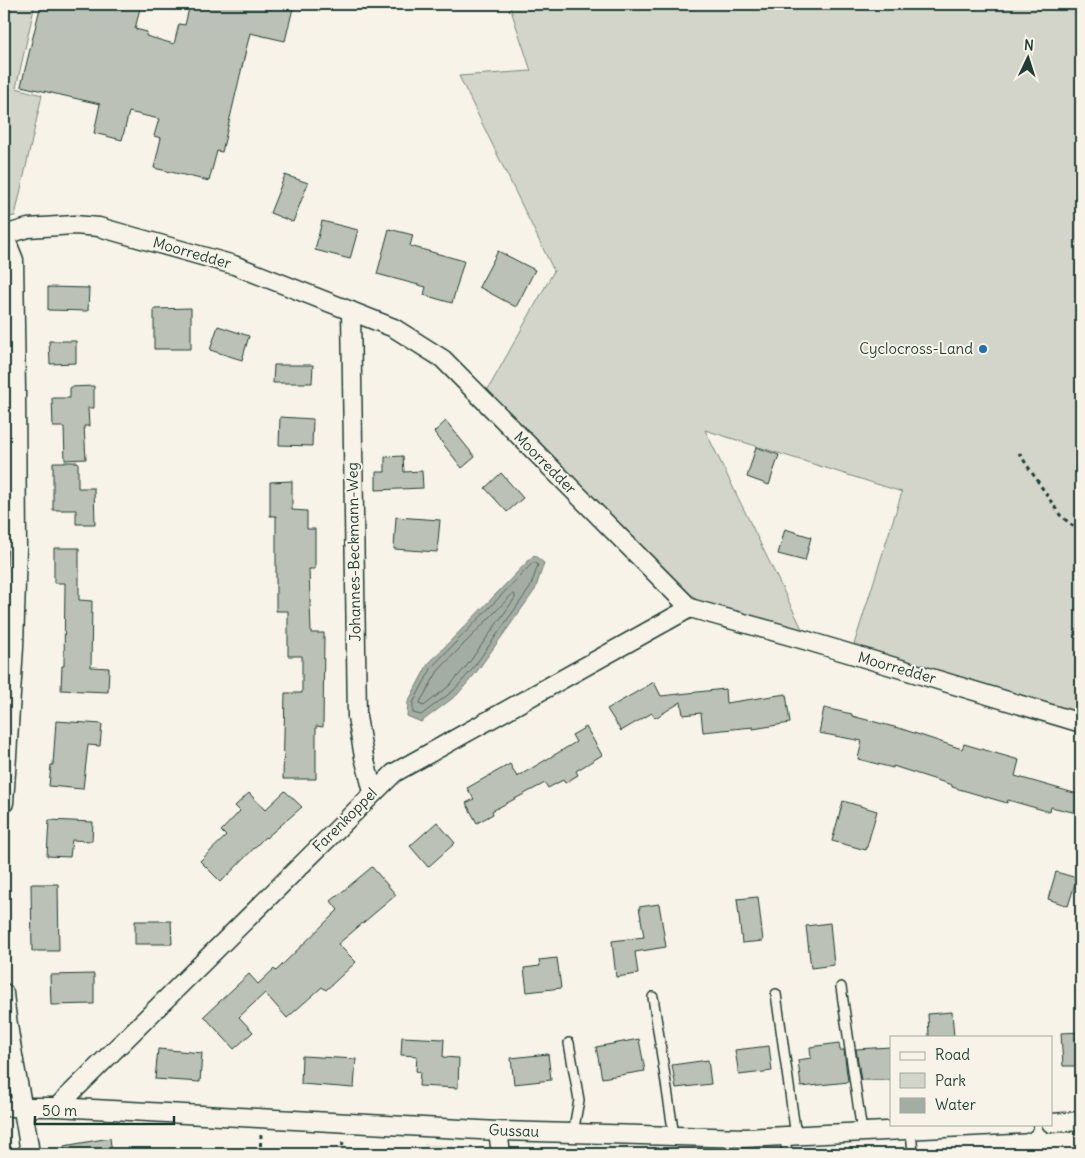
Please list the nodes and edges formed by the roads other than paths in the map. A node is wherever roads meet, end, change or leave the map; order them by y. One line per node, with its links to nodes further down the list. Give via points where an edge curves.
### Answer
1 (4, 235): 2 (street, Moorredder, via 28,228 99,227 234,265); 6 (street, via 14,260 17,549)
2 (350, 311): 3 (street, Moorredder, via 394,328 443,359); 5 (street, Johannes-Beckmann-Weg, via 357,718)
3 (690, 608): 4 (street, Moorredder); 5 (street, Farenkoppel, via 394,773)
4 (1081, 723)
5 (374, 792): 13 (street, Farenkoppel)
6 (4, 803)
7 (841, 987): 20 (lane)
8 (4, 993): 14 (street)
9 (776, 994): 23 (lane)
10 (653, 996): 22 (lane)
11 (569, 1043): 21 (lane, via 579,1100)
12 (4, 1107): 14 (street, Gussau)
13 (57, 1107): 14 (street, Gussau); 19 (street, Gussau)
14 (24, 1108): 24 (street)
15 (1081, 1121): 16 (street)
16 (1052, 1123)
17 (986, 1126): 18 (street, Gussau)
18 (911, 1130): 20 (street, Gussau); 27 (lane)
19 (498, 1131): 21 (street, Gussau); 25 (street)
20 (862, 1132): 23 (street, Gussau)
21 (573, 1133): 22 (street, Gussau)
22 (674, 1136): 23 (street, Gussau)
23 (790, 1136): 26 (lane)
24 (30, 1154)
25 (501, 1154)
26 (787, 1154)
27 (913, 1154)

